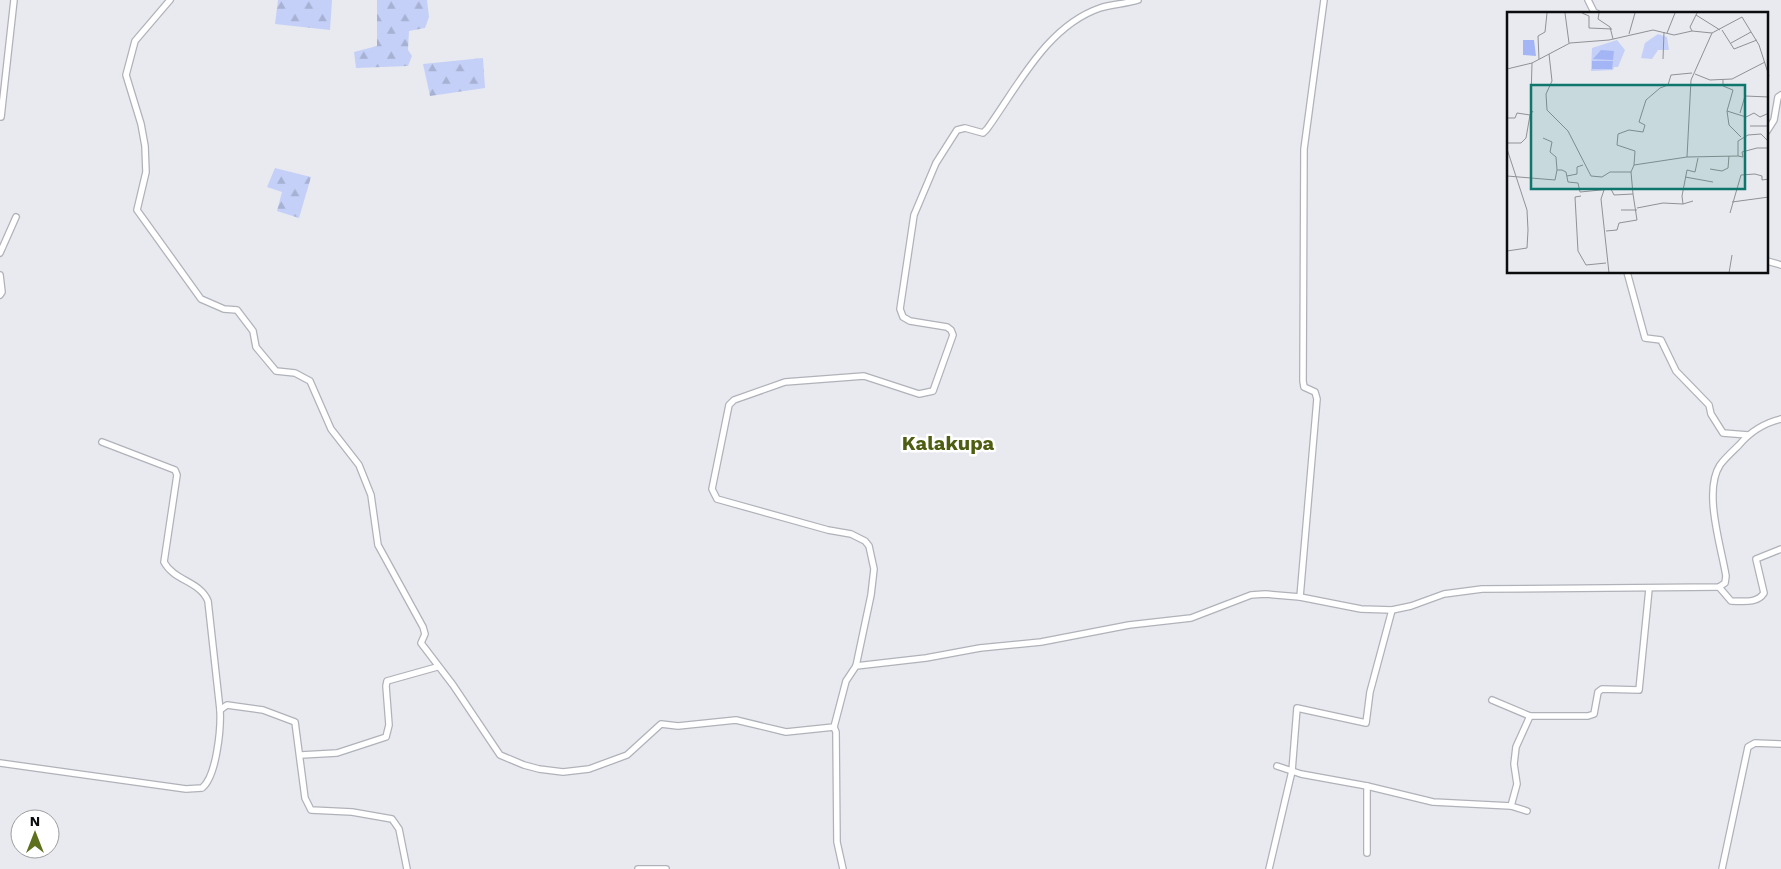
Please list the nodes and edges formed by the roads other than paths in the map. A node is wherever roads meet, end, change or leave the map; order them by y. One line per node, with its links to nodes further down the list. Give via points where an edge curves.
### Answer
1 (14, 0): 8 (street)
2 (170, 0): 26 (street, via 134,41 126,75 145,146 146,172 136,210 201,299 224,309 237,310 253,332 256,347 276,371 295,373 310,381 331,429 359,465 371,495 378,545 423,627 420,643)
3 (1138, 0): 25 (street, via 1100,8 1071,23 1047,45 987,129 983,133 964,128 957,130 936,163 914,215 900,308 903,317 947,327 953,335 933,391 919,394 864,376 813,378 785,382 734,400 729,405 712,490 717,499 851,534 869,546 874,568)
4 (1324, 0): 23 (street, via 1304,149 1303,381 1304,387 1316,392 1317,399)
5 (1588, 0): 6 (street)
6 (1594, 12)
7 (1781, 94): 9 (street)
8 (1, 117)
9 (1768, 131)
10 (16, 217): 11 (street)
11 (0, 253)
12 (1768, 261): 13 (street)
13 (1781, 265)
14 (1628, 274): 18 (street, via 1645,338 1661,340 1676,371 1709,405 1723,433)
15 (0, 275): 16 (street)
16 (0, 295)
17 (1781, 419): 18 (street)
18 (1748, 434): 21 (street, via 1719,466 1713,486 1712,500 1726,576 1725,583)
19 (102, 442): 28 (street, via 175,470 177,475 164,562 168,570 204,591 208,601)
20 (1781, 549): 21 (street, via 1756,559 1764,592 1760,598 1731,601)
21 (1719, 587): 22 (street)
22 (1649, 589): 24 (street, via 1482,589 1444,594); 29 (street, via 1639,690 1602,689 1598,692 1594,714 1588,716)
23 (1300, 597): 24 (street, via 1361,609); 25 (street, via 1251,595 1191,618)
24 (1392, 610): 35 (street, via 1370,692 1367,721 1363,723 1297,708)
25 (856, 666): 30 (street, via 846,681)
26 (438, 667): 30 (street, via 500,754 539,769 563,772 589,769 627,755 661,724 678,726 736,720 786,732); 32 (street, via 388,682 389,725 386,737 337,753)
27 (1492, 700): 29 (street)
28 (220, 710): 32 (street, via 227,705 290,718 295,722); 33 (street, via 219,741 209,776 202,788 186,789)
29 (1530, 716): 37 (street, via 1516,747 1517,784)
30 (834, 726): 43 (street, via 837,842)
31 (1781, 744): 45 (street, via 1748,747)
32 (301, 755): 40 (street, via 305,798 311,810 392,818 399,830)
33 (0, 763)
34 (1277, 766): 35 (street)
35 (1292, 771): 36 (street); 44 (street)
36 (1368, 786): 37 (street, via 1433,802); 39 (street)
37 (1511, 806): 38 (street)
38 (1527, 811)
39 (1367, 853)
40 (406, 869)
41 (638, 869): 42 (street)
42 (666, 869)
43 (843, 869)
44 (1269, 869)
45 (1722, 869)

